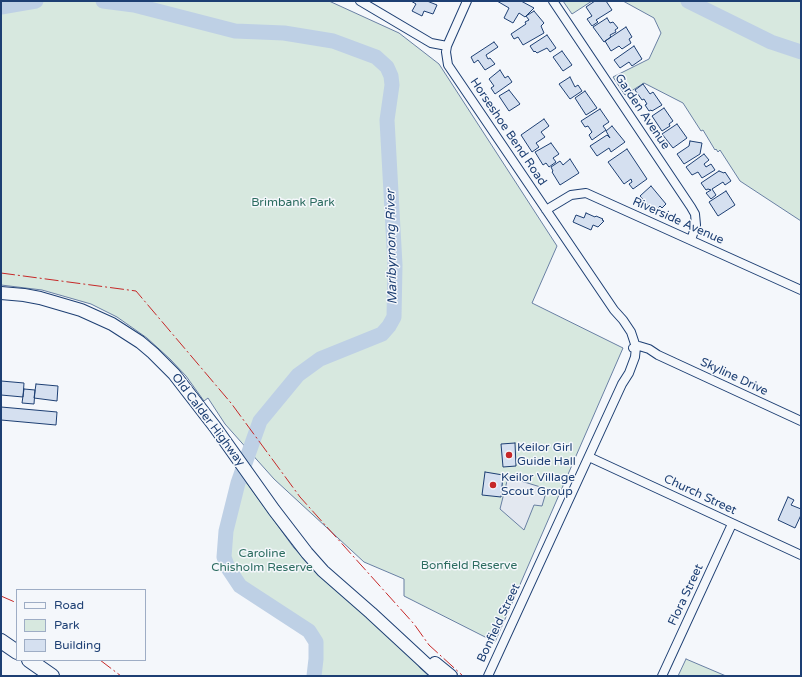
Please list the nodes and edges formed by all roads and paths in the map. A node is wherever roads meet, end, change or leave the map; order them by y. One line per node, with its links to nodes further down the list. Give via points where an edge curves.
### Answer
1 (360, 1): 4 (street, via 431,43)
2 (467, 1): 4 (street)
3 (553, 1): 6 (street, Garden Avenue, via 691,207 696,225)
4 (447, 46): 5 (street, Horseshoe Bend Road, via 446,59 452,71)
5 (546, 210): 6 (street, Riverside Avenue, via 571,195 586,193); 9 (street, Horseshoe Bend Road, via 631,332)
6 (691, 240): 7 (street, Riverside Avenue)
7 (801, 290)
8 (1, 293): 14 (main road, Old Calder Highway, via 24,294 57,302 95,316 117,327 153,352 174,374 215,427 307,553)
9 (634, 349): 10 (street, Skyline Drive, via 658,355); 11 (street, Bonfield Street, via 622,384)
10 (801, 421)
11 (589, 457): 12 (street, Church Street); 21 (street, Bonfield Street)
12 (732, 524): 13 (street, Church Street); 22 (street, Flora Street)
13 (801, 555)
14 (371, 613): 19 (main road, Old Calder Highway); 20 (main road, Old Calder Highway)
15 (1, 641): 16 (highway)
16 (16, 651)
17 (30, 661): 18 (highway)
18 (52, 676)
19 (439, 676)
20 (450, 676)
21 (488, 676)
22 (662, 676)

